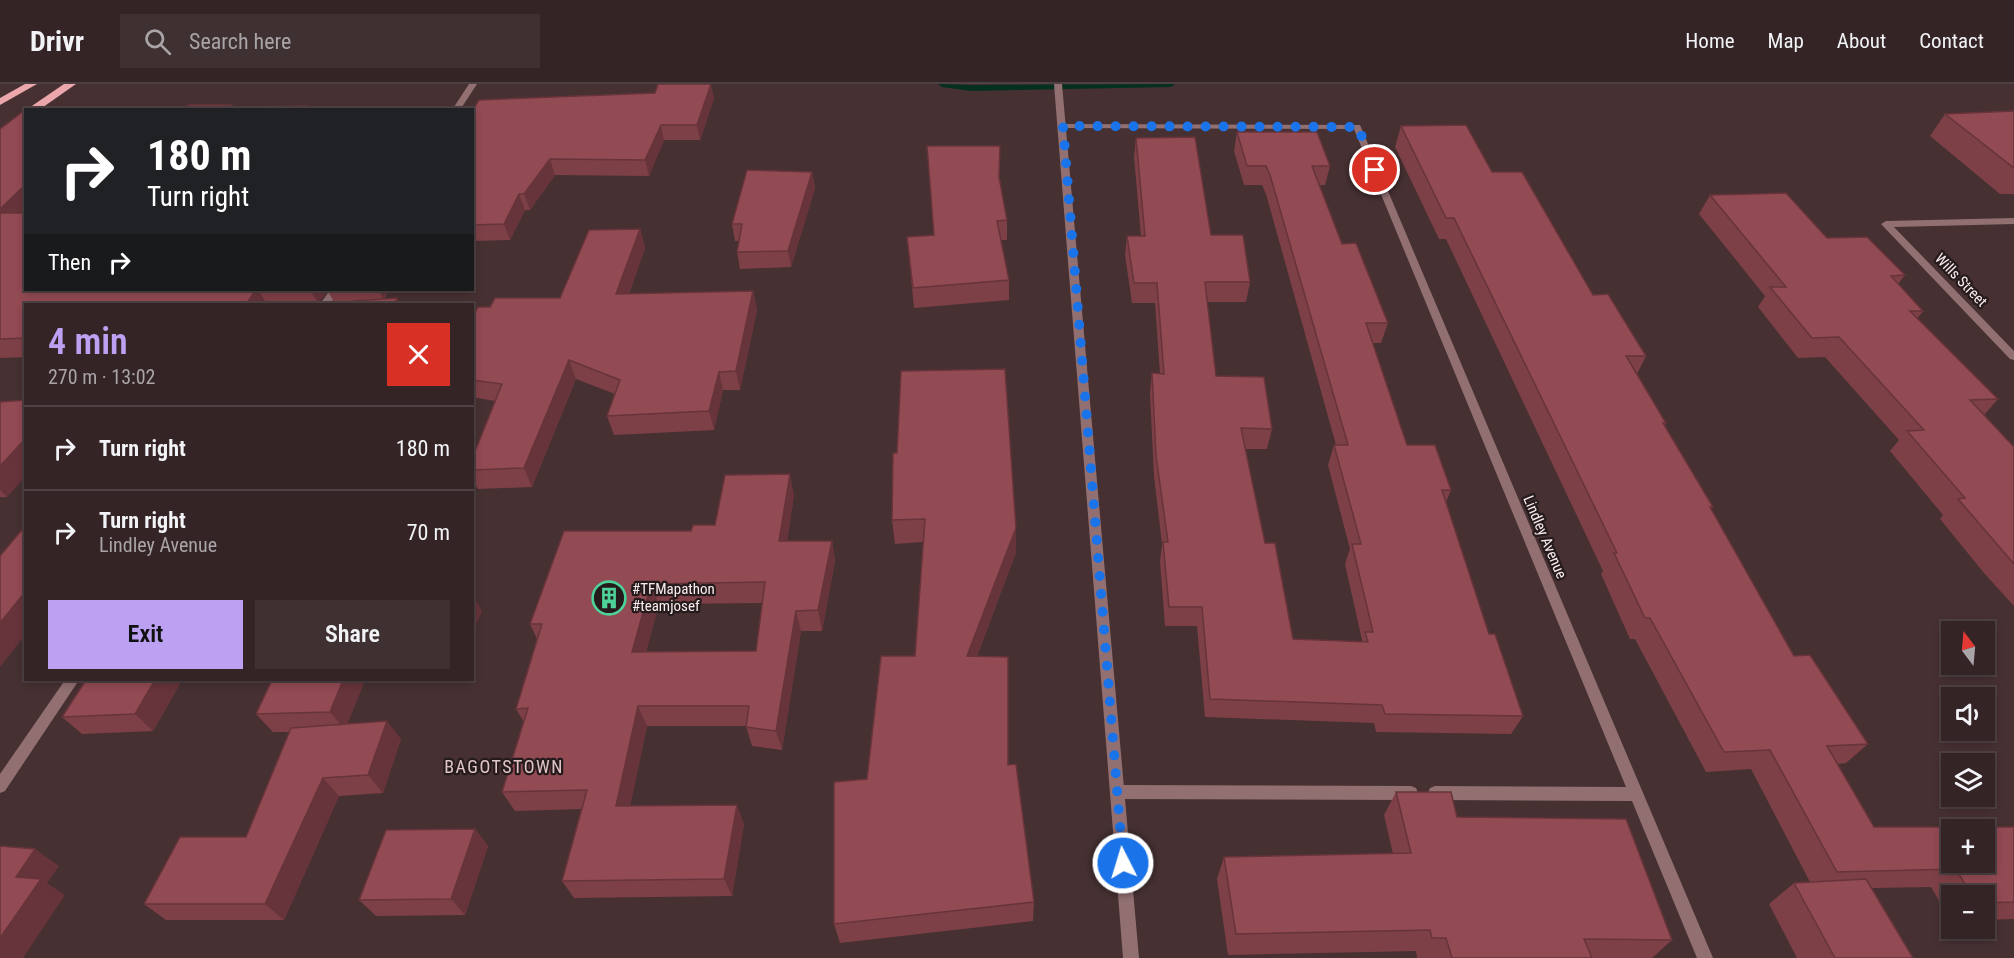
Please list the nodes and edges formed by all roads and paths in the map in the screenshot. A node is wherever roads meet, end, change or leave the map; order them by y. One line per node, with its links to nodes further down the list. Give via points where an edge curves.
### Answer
1 (32, 84): 5 (main road)
2 (71, 84): 6 (main road)
3 (473, 84): 7 (street)
4 (1058, 84): 8 (street)
5 (0, 102)
6 (34, 108)
7 (457, 108)
8 (1063, 126): 13 (street); 14 (street, Lindley Avenue, via 1358,127)
9 (2014, 221): 10 (street, Wills Street, via 1886,224)
10 (2014, 357)
11 (71, 681): 12 (street)
12 (0, 786)
13 (1118, 792): 14 (street); 15 (street)
14 (1634, 794): 16 (street, Lindley Avenue)
15 (1131, 958)
16 (1705, 958)

